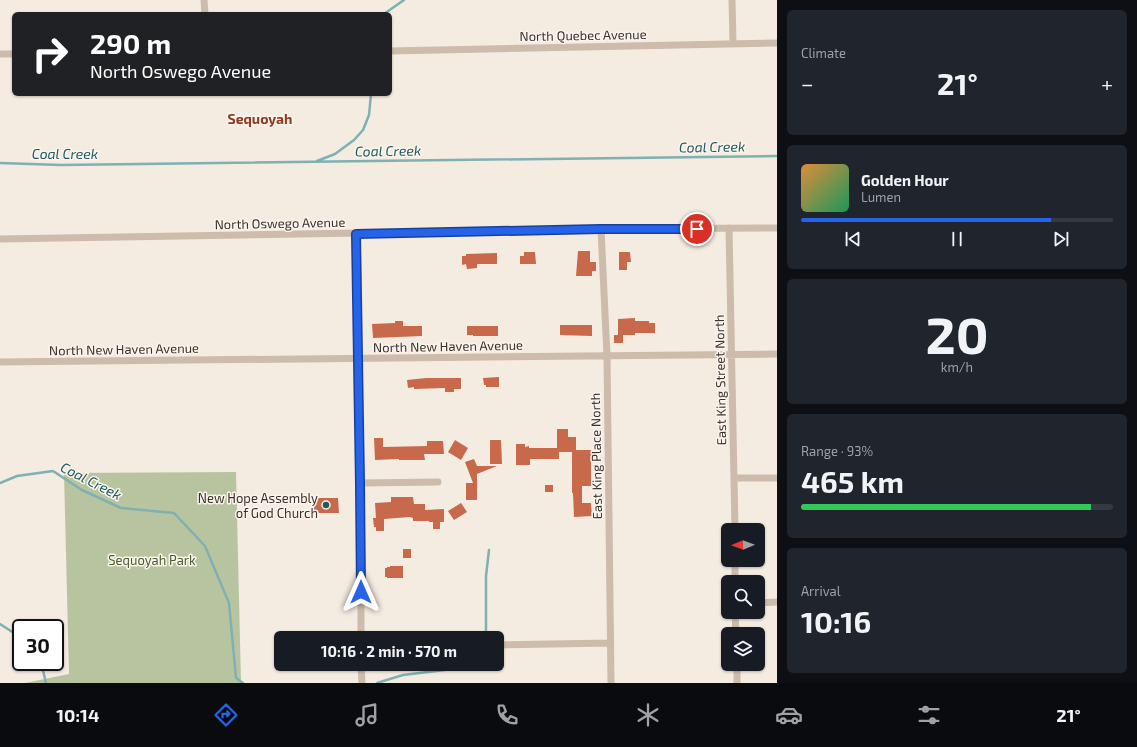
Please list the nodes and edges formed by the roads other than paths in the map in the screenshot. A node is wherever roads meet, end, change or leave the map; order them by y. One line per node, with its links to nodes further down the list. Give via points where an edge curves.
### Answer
1 (204, 0): 3 (street)
2 (732, 0): 4 (street)
3 (205, 12)
4 (733, 43): 5 (street, North Quebec Avenue); 6 (street, North Quebec Avenue)
5 (777, 43)
6 (394, 51)
7 (0, 54): 8 (street)
8 (12, 54)
9 (729, 228): 10 (street, North Oswego Avenue); 11 (street, North Oswego Avenue); 14 (street, East King Street North)
10 (777, 228)
11 (601, 229): 12 (street, North Oswego Avenue); 16 (street, East King Place North)
12 (356, 234): 13 (street, North Oswego Avenue); 17 (street)
13 (0, 239)
14 (731, 354): 15 (street, North New Haven Avenue); 16 (street, North New Haven Avenue); 19 (street, East King Street North)
15 (777, 354)
16 (607, 356): 17 (street, North New Haven Avenue); 27 (street, East King Place North)
17 (358, 359): 18 (street, North New Haven Avenue); 22 (street)
18 (0, 362)
19 (735, 478): 20 (street); 23 (street, East King Street North)
20 (777, 478)
21 (438, 482): 22 (street)
22 (360, 484): 26 (street)
23 (735, 523)
24 (777, 602): 25 (street)
25 (765, 603)
26 (361, 631)
27 (610, 643): 28 (street); 32 (street, East King Place North)
28 (504, 645)
29 (362, 671): 31 (street)
30 (737, 671): 33 (street)
31 (362, 683)
32 (610, 683)
33 (737, 683)

